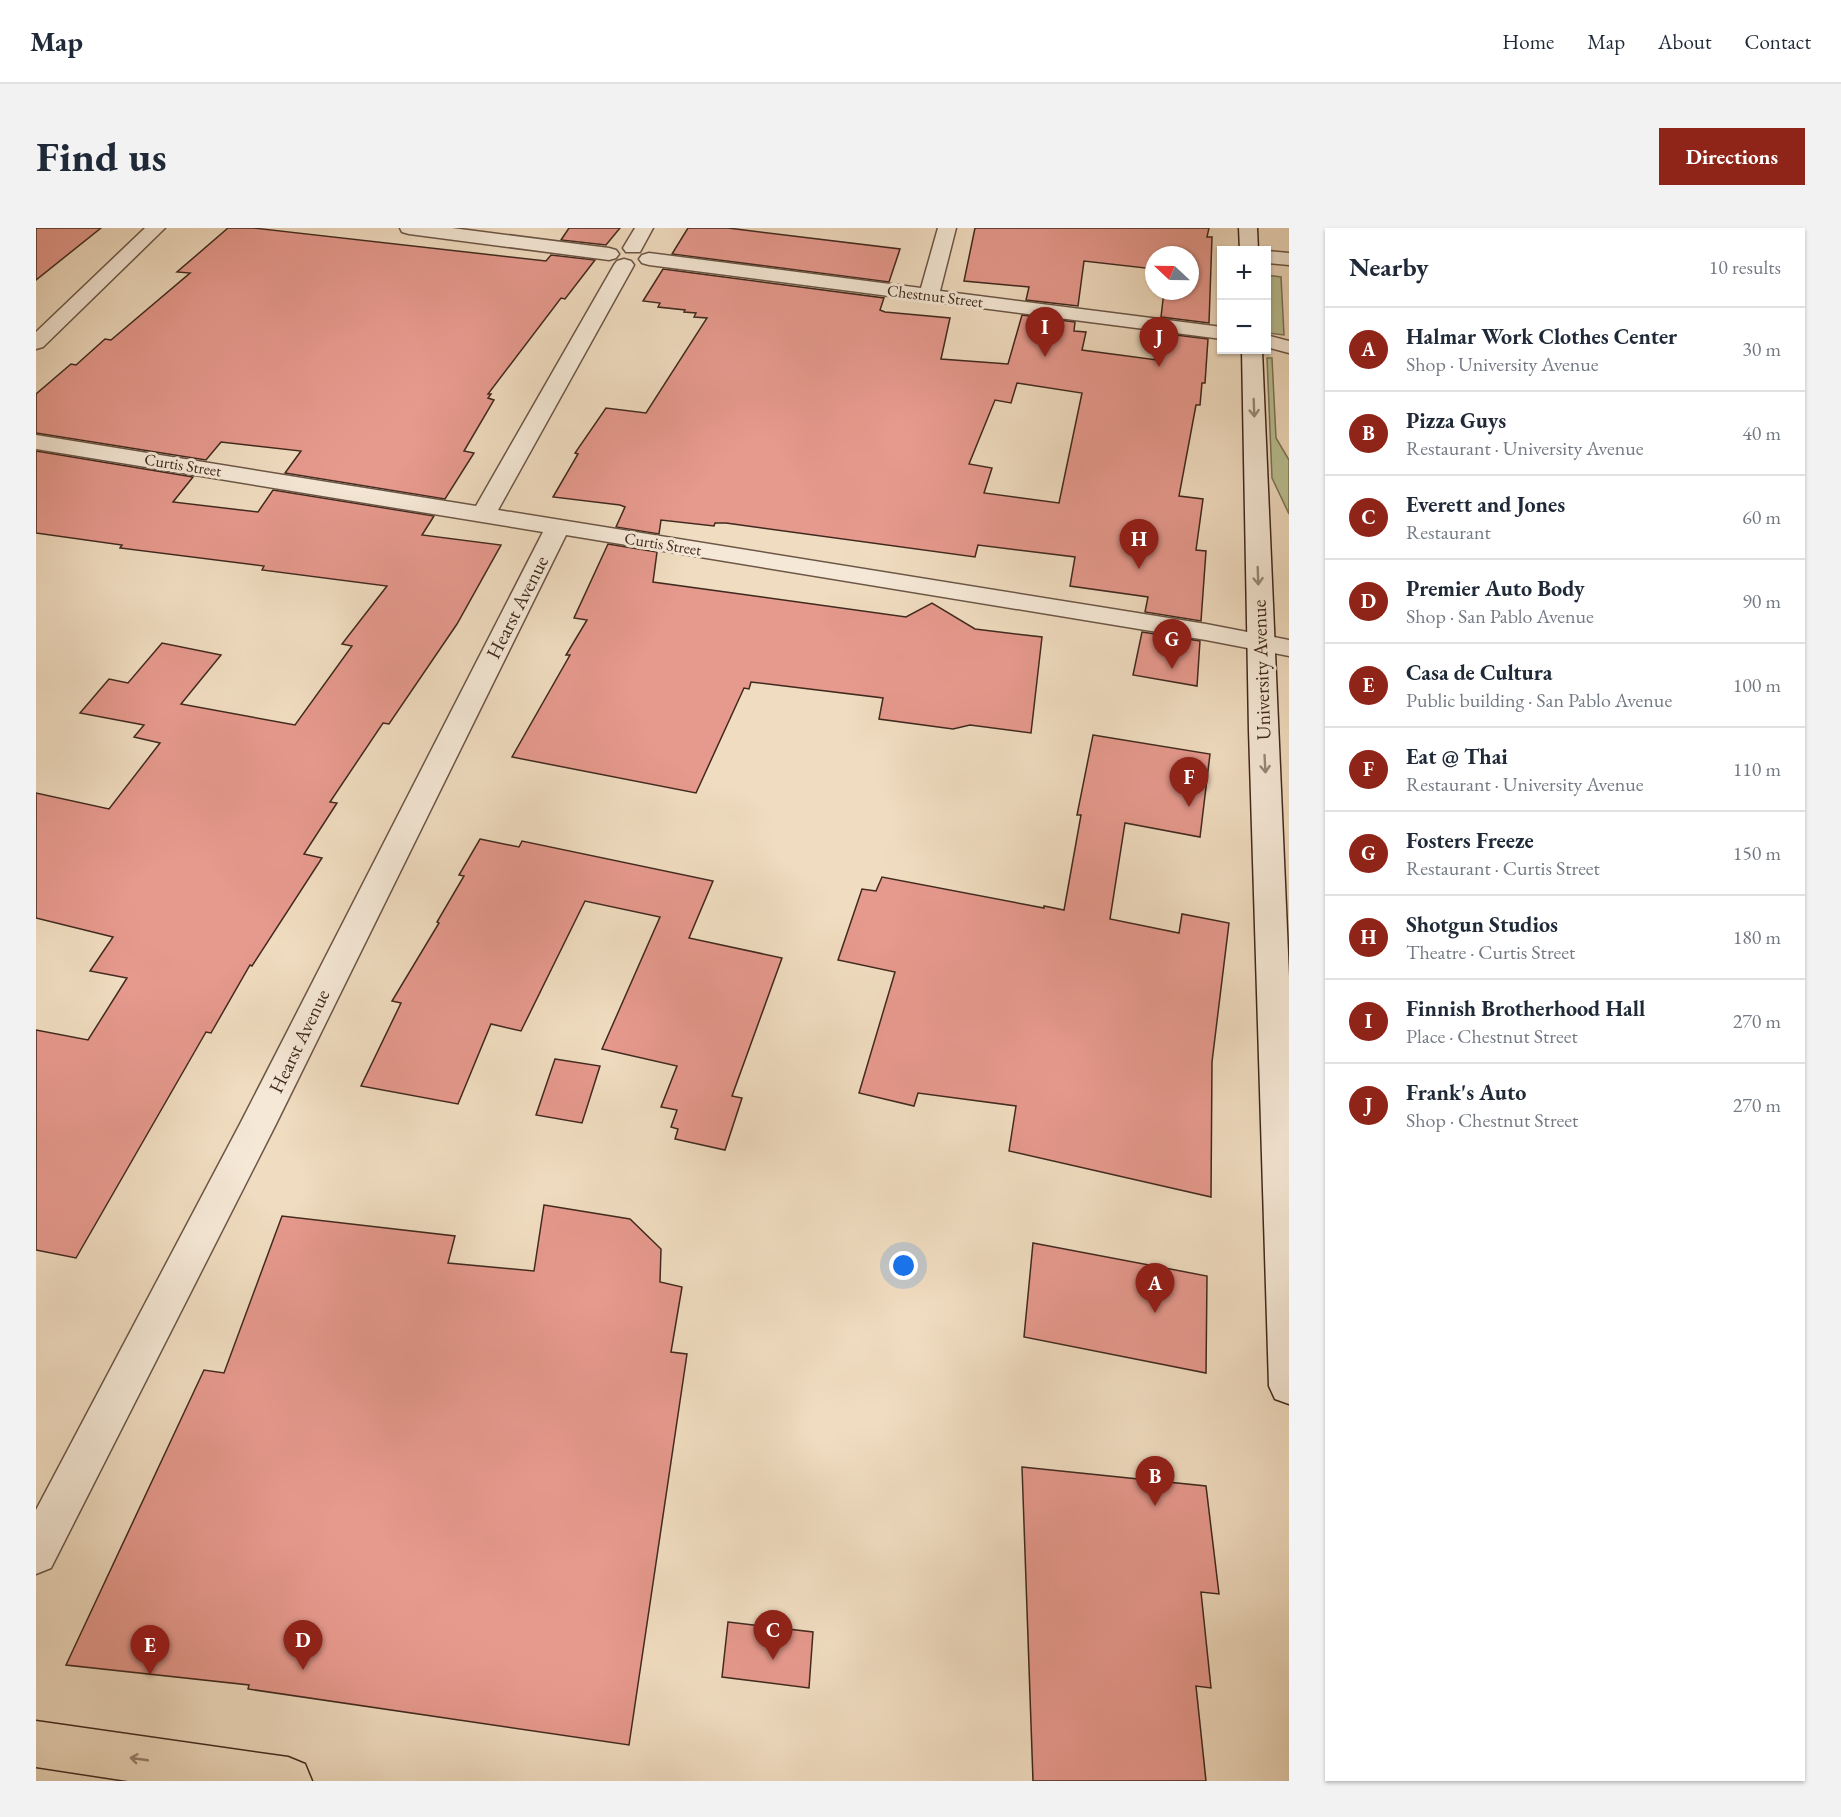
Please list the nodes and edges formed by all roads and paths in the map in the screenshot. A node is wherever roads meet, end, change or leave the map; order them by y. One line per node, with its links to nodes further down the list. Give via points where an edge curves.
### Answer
1 (156, 228): 13 (street)
2 (409, 228): 7 (street, Chestnut Street)
3 (644, 228): 7 (street)
4 (947, 228): 10 (street)
5 (1248, 228): 6 (street)
6 (1249, 246)
7 (629, 256): 10 (street, Chestnut Street); 17 (street)
8 (1271, 257): 9 (street)
9 (1289, 259)
10 (928, 295): 11 (street, Chestnut Street)
11 (1217, 332)
12 (1271, 342): 14 (street)
13 (36, 343)
14 (1289, 346)
15 (1252, 354): 19 (street, University Avenue, one-way to 19)
16 (36, 442): 17 (street, Curtis Street)
17 (484, 514): 18 (street, Curtis Street)
18 (558, 526): 19 (street, Curtis Street); 21 (street, Hearst Avenue, via 258,1124)
19 (1275, 646): 20 (street, University Avenue, one-way to 20)
20 (1289, 1386)
21 (36, 1553)
22 (36, 1744): 23 (main road, one-way to 22)
23 (288, 1781)

